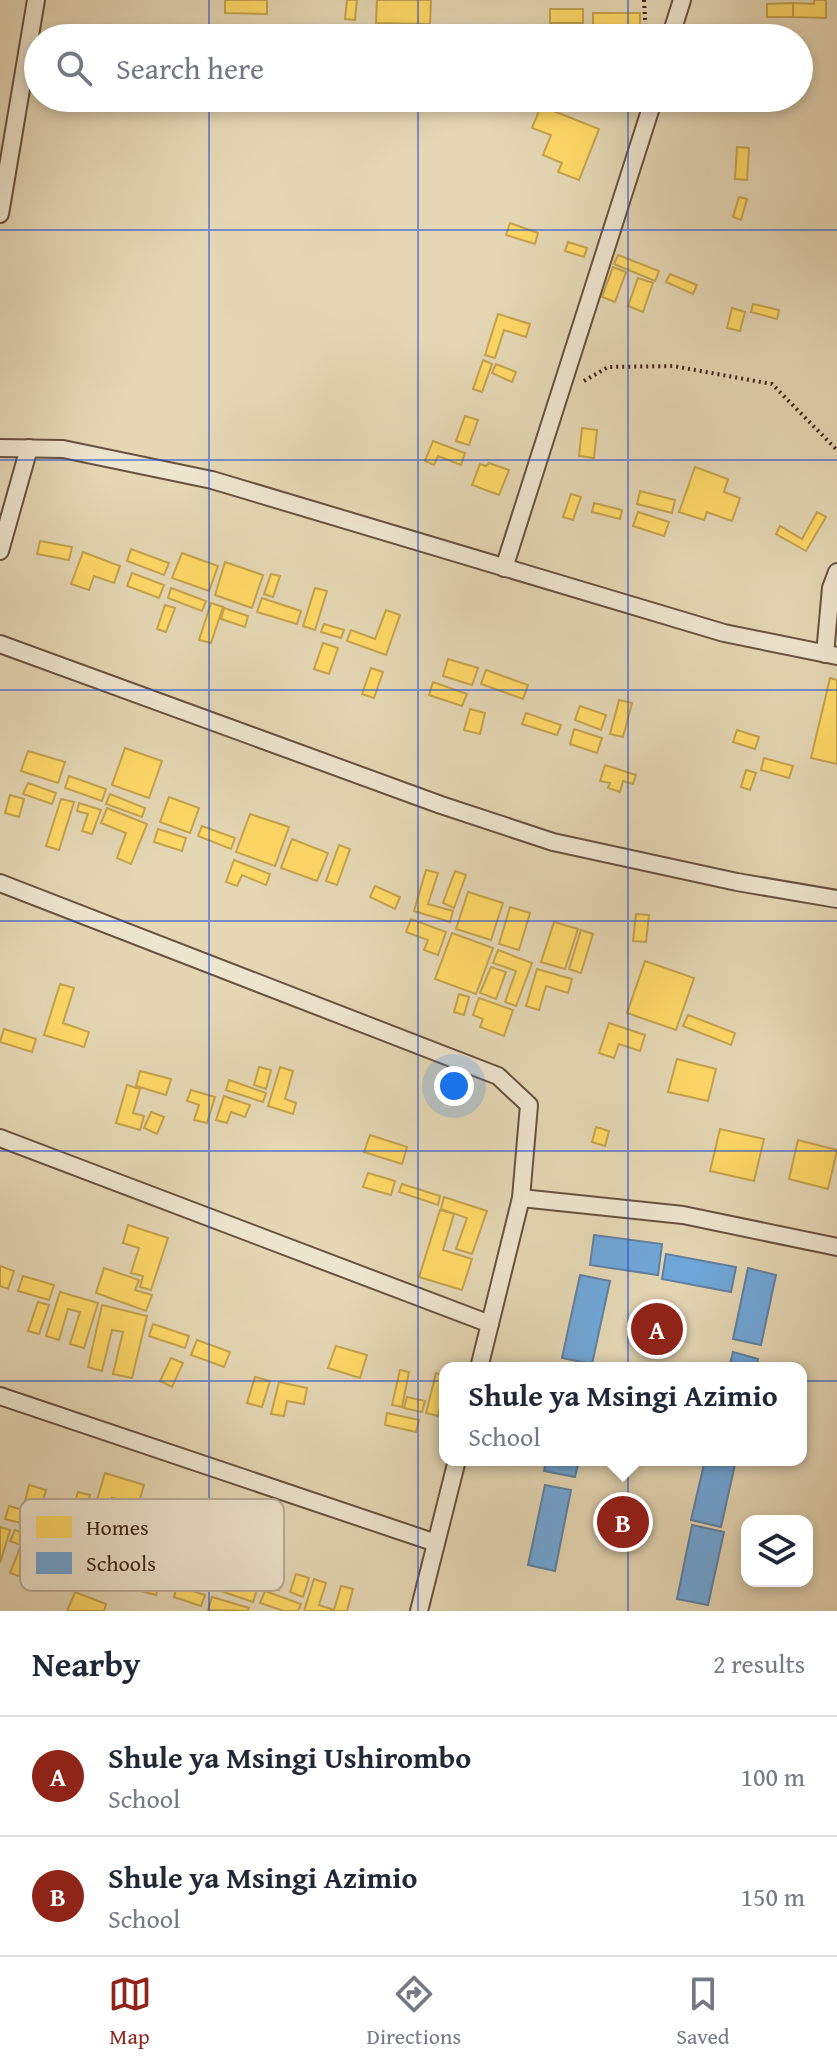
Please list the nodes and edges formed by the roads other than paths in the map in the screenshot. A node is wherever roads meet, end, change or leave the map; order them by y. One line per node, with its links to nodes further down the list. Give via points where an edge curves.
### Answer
1 (36, 0): 3 (street)
2 (682, 0): 4 (street)
3 (32, 24)
4 (674, 24)
5 (24, 71): 7 (street)
6 (650, 112): 11 (street)
7 (0, 214)
8 (0, 448): 9 (street)
9 (29, 448): 10 (street); 11 (street, via 63,449 212,480)
10 (0, 551)
11 (504, 568): 14 (street, via 724,633)
12 (837, 572): 14 (street, via 831,588)
13 (0, 644): 16 (street, via 553,842)
14 (831, 655)
15 (0, 883): 18 (street, via 498,1076 529,1105)
16 (837, 899)
17 (0, 1138): 20 (street)
18 (521, 1198): 19 (street, via 683,1215); 20 (street)
19 (837, 1247)
20 (490, 1324): 21 (street)
21 (480, 1362)
22 (0, 1396): 24 (street)
23 (455, 1466): 24 (street)
24 (436, 1543): 25 (street)
25 (419, 1611)

